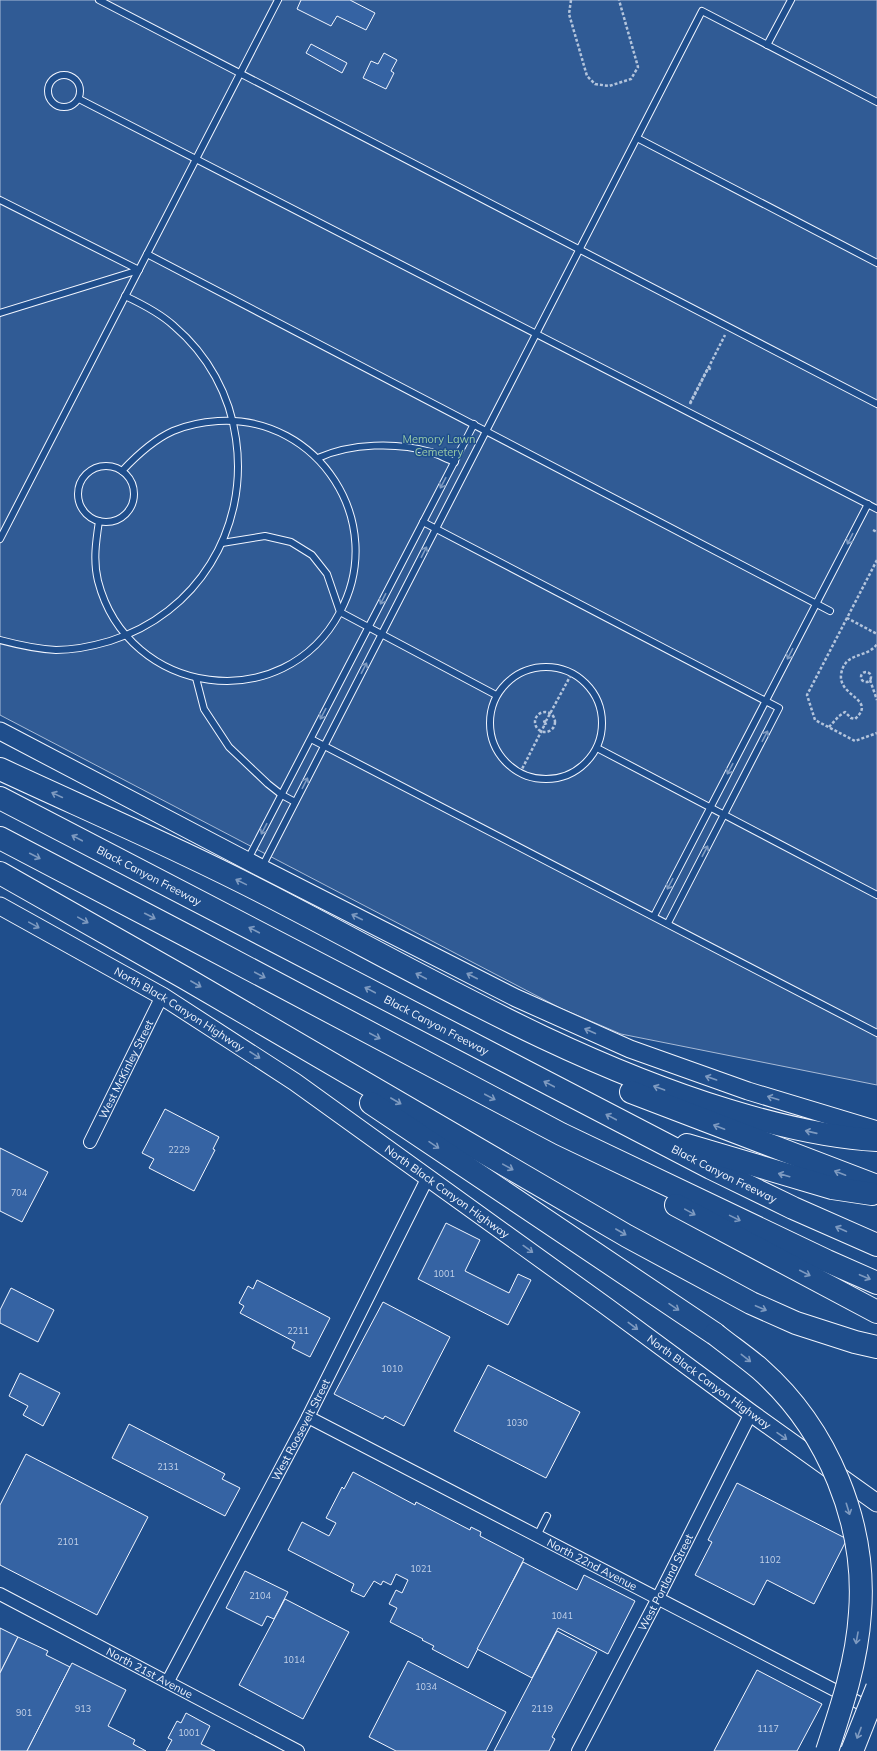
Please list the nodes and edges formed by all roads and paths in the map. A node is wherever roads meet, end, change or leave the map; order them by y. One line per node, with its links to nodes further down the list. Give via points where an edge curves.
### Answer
1 (99, 0): 7 (lane)
2 (278, 0): 7 (lane)
3 (571, 0): 4 (path, via 569,14 587,76 595,84 609,86 631,79 638,66)
4 (619, 0)
5 (791, 0): 6 (lane)
6 (767, 45): 9 (lane); 10 (lane, via 702,11)
7 (240, 73): 11 (lane); 13 (lane)
8 (79, 98): 8 (lane, via 81,88 72,76 58,76 50,83 48,93 57,105 72,106); 11 (lane)
9 (877, 102)
10 (637, 138): 13 (lane); 15 (lane)
11 (196, 159): 14 (lane); 20 (lane)
12 (0, 200): 16 (lane)
13 (579, 250): 19 (lane); 20 (lane)
14 (147, 254): 16 (lane); 25 (lane)
15 (877, 264)
16 (139, 270): 17 (lane); 18 (lane)
17 (125, 296): 24 (lane, via 150,308 194,345 211,368); 37 (lane)
18 (0, 313)
19 (729, 328): 22 (lane); 23 (path)
20 (536, 334): 23 (lane); 26 (lane)
21 (711, 369): 23 (path, via 708,368)
22 (877, 404)
23 (686, 411): 30 (lane)
24 (234, 420): 27 (lane, via 252,422 282,433); 29 (lane, via 203,422 174,431 148,446); 38 (lane, via 239,461 236,503)
25 (474, 424): 26 (lane); 28 (lane)
26 (486, 430): 34 (lane); 40 (lane)
27 (318, 458): 28 (lane, via 337,451 370,446 424,451); 42 (lane, via 348,505 355,532 356,559 351,587)
28 (455, 462): 33 (lane, one-way to 33)
29 (122, 471): 32 (lane, via 132,482 132,505 115,520); 32 (lane, via 110,466 97,468 89,472 79,486 80,504 91,517)
30 (868, 504): 31 (lane); 40 (lane, one-way to 40)
31 (877, 508)
32 (99, 521): 47 (lane, via 95,551 98,581 108,609)
33 (423, 522): 34 (lane); 44 (lane, one-way to 44)
34 (436, 529): 45 (lane, one-way to 34); 55 (lane)
35 (873, 530): 36 (path)
36 (877, 532)
37 (0, 539)
38 (222, 543): 42 (lane, via 265,536 291,542 312,555 326,574); 47 (lane, via 205,573 183,599 156,620)
39 (877, 560): 43 (path)
40 (816, 604): 41 (lane); 55 (lane, one-way to 55)
41 (830, 611)
42 (340, 612): 44 (lane); 51 (lane, via 324,636 304,655 279,670 252,679 224,682)
43 (847, 618): 46 (path); 57 (path, via 807,696 815,720)
44 (368, 627): 45 (lane); 61 (lane, one-way to 61)
45 (381, 634): 53 (lane); 62 (lane, one-way to 45)
46 (877, 634)
47 (125, 636): 48 (lane, via 92,646 57,650 22,646); 51 (lane, via 145,654 169,669)
48 (0, 640)
49 (877, 644): 57 (path, via 872,649 851,657 841,674 847,692 863,704 860,715 856,719 850,718 845,712)
50 (572, 672): 53 (lane, via 544,665 525,670 508,680); 56 (path); 63 (lane, via 581,677 594,692 601,710 602,729)
51 (196, 678): 66 (lane, via 204,709 229,747)
52 (870, 680): 54 (path)
53 (496, 695): 65 (lane, via 490,712 491,736 495,748 505,762)
54 (877, 700)
55 (766, 701): 69 (lane, one-way to 69); 70 (lane, one-way to 55, via 779,708)
56 (550, 713): 59 (path); 59 (path, via 542,713 537,718 536,725); 59 (path, via 555,720 553,729)
57 (829, 727): 60 (path, via 855,741)
58 (0, 731): 72 (main road)
59 (541, 731): 65 (path)
60 (877, 733)
61 (310, 739): 62 (lane); 66 (lane)
62 (324, 746): 68 (lane, one-way to 62); 76 (lane)
63 (597, 748): 65 (lane, via 586,763 572,773 554,779 537,779); 69 (lane)
64 (0, 769): 81 (highway, one-way to 64, via 288,905)
65 (520, 773)
66 (282, 795): 68 (lane); 72 (lane, one-way to 72)
67 (0, 798): 82 (highway, Black Canyon Freeway, one-way to 67)
68 (295, 802): 72 (lane)
69 (710, 808): 70 (lane); 76 (lane, one-way to 76)
70 (724, 815): 74 (lane); 77 (lane, one-way to 70)
71 (0, 838): 84 (highway, one-way to 84)
72 (254, 864): 83 (main road, one-way to 72, via 748,1091 630,1049 516,998)
73 (0, 873): 79 (highway, one-way to 79, via 192,981)
74 (877, 895)
75 (0, 906): 78 (main road, North Black Canyon Highway, one-way to 78)
76 (654, 916): 77 (lane)
77 (668, 923): 80 (lane)
78 (162, 996): 86 (street, West McKinley Street); 87 (main road, North Black Canyon Highway, one-way to 87, via 295,1082)
79 (277, 1033): 93 (highway, one-way to 93, via 627,1236 750,1303 796,1323); 106 (highway, one-way to 106, bridge, via 341,1082 715,1334 761,1370 789,1399 817,1437 844,1498 855,1534 860,1583 858,1637 844,1700)
80 (877, 1033)
81 (561, 1053): 85 (highway, one-way to 81, via 818,1134 741,1114); 88 (highway, one-way to 81, via 638,1096)
82 (635, 1129): 89 (highway, one-way to 82, via 832,1188); 90 (highway, Black Canyon Freeway, one-way to 82, via 753,1189)
83 (877, 1130)
84 (561, 1134): 91 (highway, one-way to 91); 92 (highway, one-way to 92, via 663,1198)
85 (877, 1140)
86 (90, 1142)
87 (428, 1177): 94 (main road, North Black Canyon Highway, one-way to 94); 95 (street, West Roosevelt Street)
88 (877, 1186)
89 (877, 1195)
90 (877, 1245)
91 (877, 1283)
92 (877, 1312)
93 (877, 1347)
94 (751, 1413): 96 (main road, North Black Canyon Highway, one-way to 96); 100 (street, West Portland Street)
95 (308, 1417): 98 (street, North 22nd Avenue); 101 (street, West Roosevelt Street)
96 (877, 1503)
97 (547, 1516): 98 (lane)
98 (537, 1536): 100 (street, North 22nd Avenue)
99 (0, 1594): 101 (street, North 21st Avenue)
100 (658, 1598): 103 (street, North 22nd Avenue); 105 (street, West Portland Street)
101 (168, 1681): 104 (street, North 21st Avenue)
102 (877, 1688): 107 (highway, one-way to 107, bridge)
103 (877, 1712)
104 (298, 1751)
105 (578, 1751)
106 (827, 1751)
107 (852, 1751)

